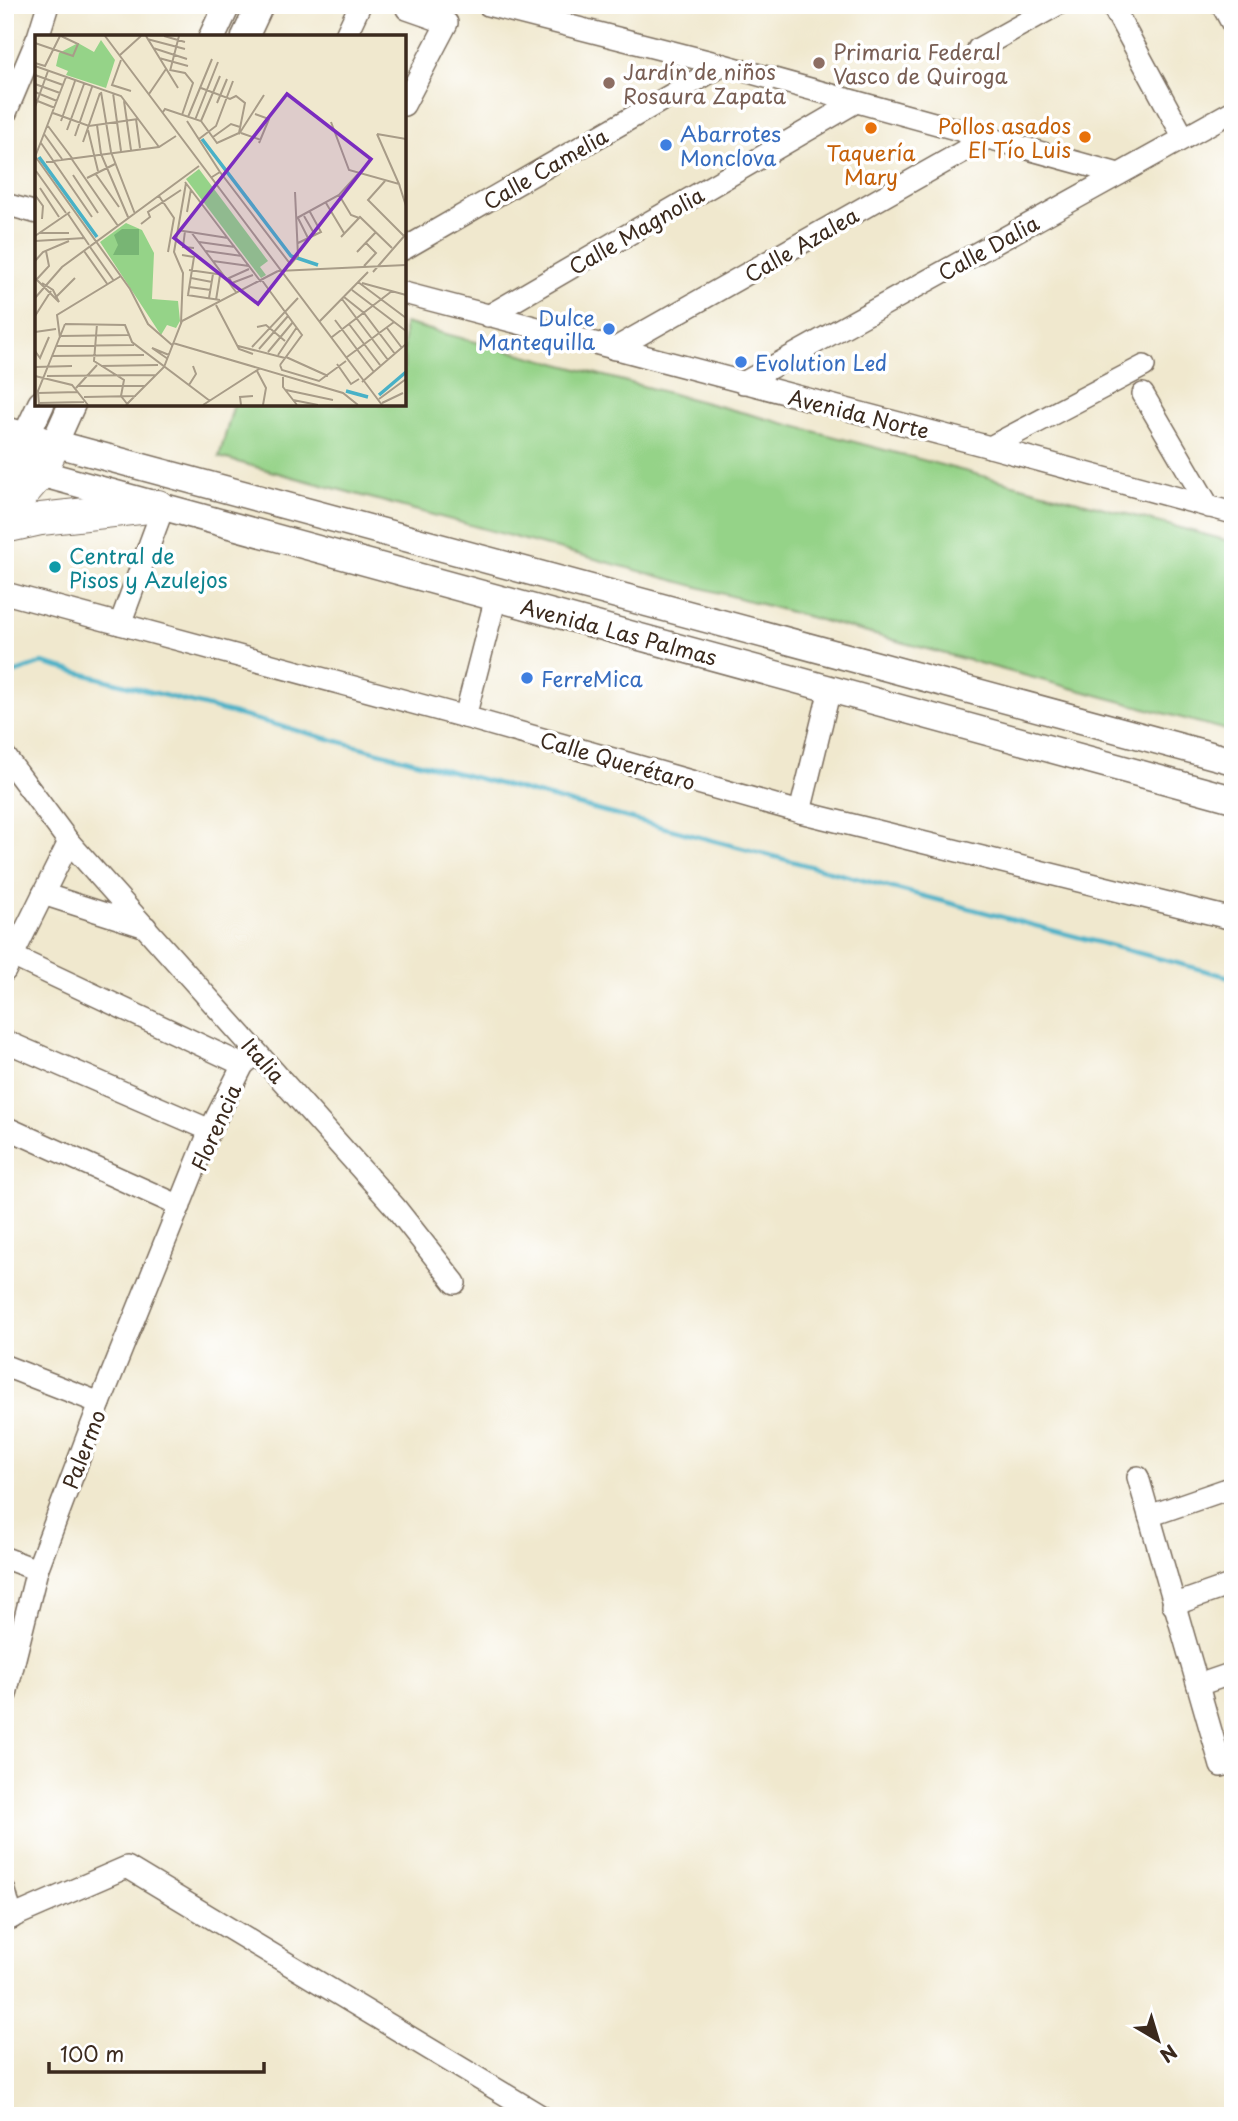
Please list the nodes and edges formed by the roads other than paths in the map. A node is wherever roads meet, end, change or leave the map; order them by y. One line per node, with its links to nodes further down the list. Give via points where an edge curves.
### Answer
1 (48, 5): 12 (street)
2 (227, 5): 13 (main road)
3 (260, 5): 14 (main road)
4 (360, 5): 15 (street)
5 (488, 5): 10 (street)
6 (1057, 5): 17 (street)
7 (1112, 5): 24 (street)
8 (1222, 5): 11 (street)
9 (404, 7): 19 (street, via 447,23)
10 (530, 10): 18 (street)
11 (1233, 24)
12 (38, 35)
13 (213, 35)
14 (246, 35)
15 (346, 35)
16 (35, 43): 22 (street)
17 (978, 49)
18 (723, 65): 20 (street); 28 (street, Calle Camelia)
19 (406, 102)
20 (856, 102): 23 (street); 30 (street, Calle Magnolia)
21 (1233, 111): 24 (street, Calle Dalia)
22 (5, 115)
23 (987, 138): 25 (street); 31 (street, Calle Azalea)
24 (1184, 138): 25 (street, Calle Dalia)
25 (1119, 174): 33 (street, Calle Dalia)
26 (5, 204): 27 (street)
27 (35, 212)
28 (406, 248)
29 (406, 294): 30 (street, Avenida Norte)
30 (488, 316): 31 (street, Avenida Norte)
31 (614, 349): 33 (street, Avenida Norte)
32 (1144, 366): 38 (street)
33 (743, 383): 38 (street, Avenida Norte)
34 (1143, 394): 41 (street)
35 (40, 406): 37 (main road)
36 (69, 406): 37 (main road)
37 (28, 436): 39 (highway); 50 (main road, Avenida Las Palmas)
38 (990, 447): 41 (street, Avenida Norte)
39 (16, 469): 40 (main road, Avenida Las Palmas); 43 (highway)
40 (161, 507): 43 (highway); 45 (main road, Avenida Las Palmas); 46 (street)
41 (1209, 507): 42 (street, Avenida Norte)
42 (1233, 513)
43 (8, 525)
44 (5, 593): 46 (street, Calle Querétaro)
45 (496, 597): 47 (main road, Avenida Las Palmas); 48 (street)
46 (120, 624): 48 (street, Calle Querétaro)
47 (830, 689): 51 (main road, Avenida Las Palmas); 52 (street)
48 (465, 717): 52 (street, Calle Querétaro)
49 (5, 756): 53 (street, Italia)
50 (1233, 761)
51 (1233, 799)
52 (800, 812): 55 (street, Calle Querétaro)
53 (69, 842): 54 (street); 56 (street, Italia)
54 (43, 894): 56 (street); 57 (street)
55 (1233, 919)
56 (148, 928): 59 (street, Italia)
57 (9, 964): 59 (street)
58 (5, 1041): 61 (street)
59 (250, 1059): 61 (street, Florencia); 63 (street, Italia, via 395,1207)
60 (5, 1127): 62 (street)
61 (210, 1130): 62 (street, Florencia)
62 (180, 1206): 65 (street, Palermo)
63 (455, 1283)
64 (5, 1366): 65 (street)
65 (100, 1403): 70 (street, Palermo)
66 (1138, 1477): 68 (street)
67 (1233, 1487): 68 (street)
68 (1149, 1516): 72 (street)
69 (5, 1558): 70 (street)
70 (37, 1570): 75 (street, Palermo)
71 (1233, 1584): 72 (street)
72 (1173, 1605): 74 (street)
73 (1233, 1673): 74 (street)
74 (1198, 1685): 76 (street, via 1221,1766)
75 (5, 1698)
76 (1233, 1762)
77 (5, 1891): 78 (street)
78 (9, 1919): 79 (street, via 127,1867)
79 (541, 2116)

